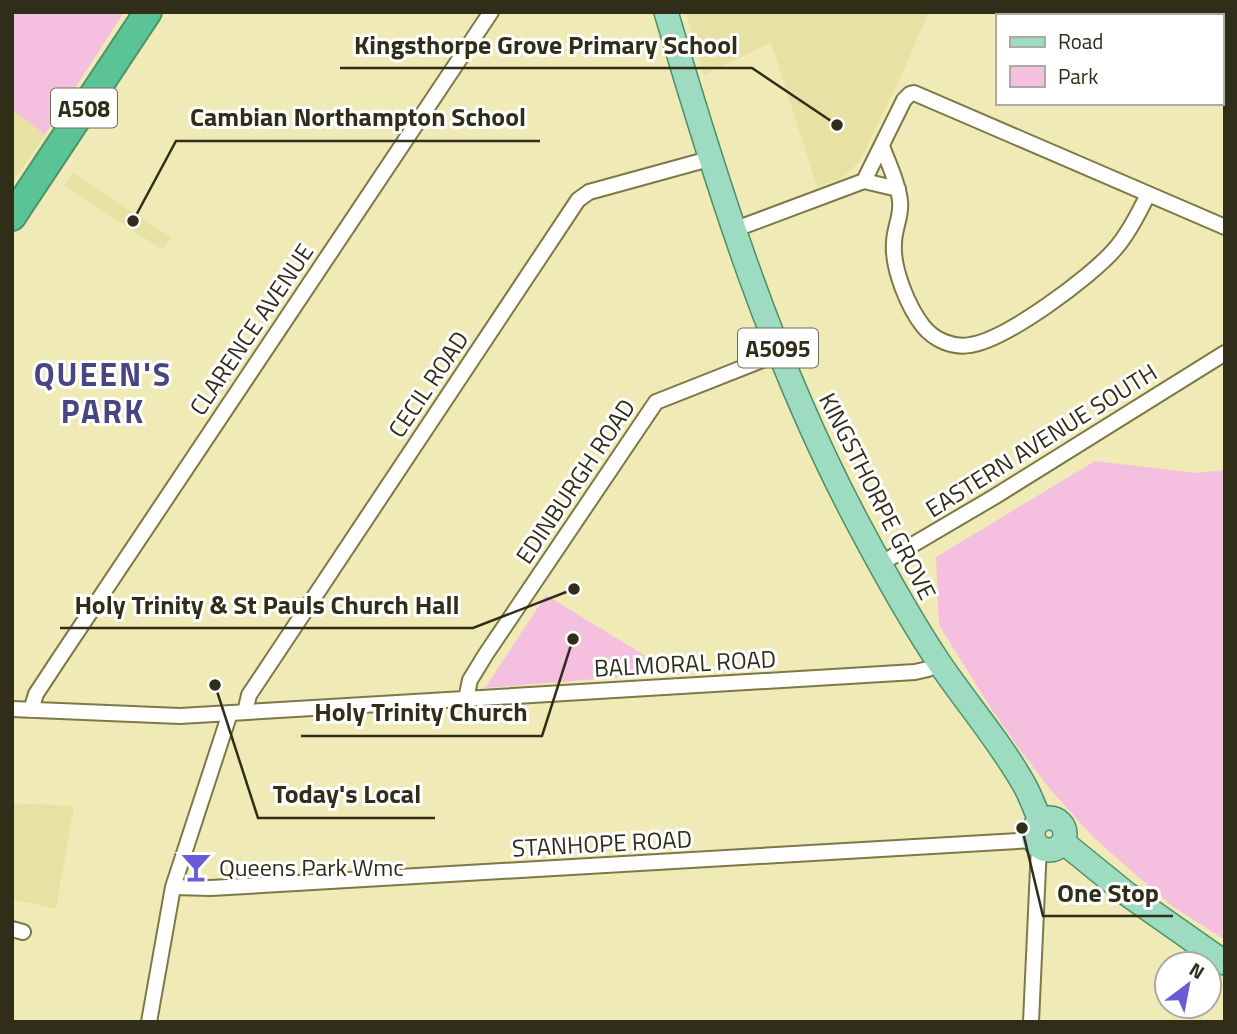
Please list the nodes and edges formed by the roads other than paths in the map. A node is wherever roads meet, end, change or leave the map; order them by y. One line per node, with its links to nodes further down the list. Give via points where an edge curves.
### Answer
1 (148, 12): 9 (highway, A508)
2 (491, 12): 18 (street, CLARENCE AVENUE, via 59,659)
3 (666, 12): 5 (main road, KINGSTHORPE GROVE / A5095)
4 (882, 146): 6 (street); 7 (street); 8 (street, via 904,100 914,93)
5 (709, 159): 11 (main road, KINGSTHORPE GROVE / A5095); 19 (street, CECIL ROAD, via 589,192 578,200)
6 (864, 181): 7 (street); 11 (street)
7 (898, 189): 8 (street, via 901,204 894,259 898,275 923,326 944,342 960,346 992,338 1079,282 1117,247)
8 (1148, 194): 10 (street)
9 (15, 211)
10 (1225, 227)
11 (733, 230): 12 (main road, KINGSTHORPE GROVE / A5095)
12 (780, 353): 14 (main road, KINGSTHORPE GROVE / A5095, via 827,462); 16 (street, EDINBURGH ROAD, via 656,402 486,654 470,680)
13 (1225, 353): 14 (street, EASTERN AVENUE SOUTH)
14 (880, 564): 15 (main road, KINGSTHORPE GROVE / A5095)
15 (940, 663): 16 (street, BALMORAL ROAD, via 915,672); 20 (main road, KINGSTHORPE GROVE / A5095, via 1025,786)
16 (466, 699): 19 (street, BALMORAL ROAD)
17 (12, 709): 18 (street, BALMORAL ROAD)
18 (31, 710): 19 (street, BALMORAL ROAD, via 162,716)
19 (237, 712): 21 (street, CECIL ROAD)
20 (1038, 835): 21 (street, STANHOPE ROAD, via 237,887); 22 (main road, via 1049,817 1059,821 1065,828 1063,842); 24 (street)
21 (173, 887): 23 (street, CECIL ROAD)
22 (1225, 963)
23 (149, 1022)
24 (1031, 1022)

